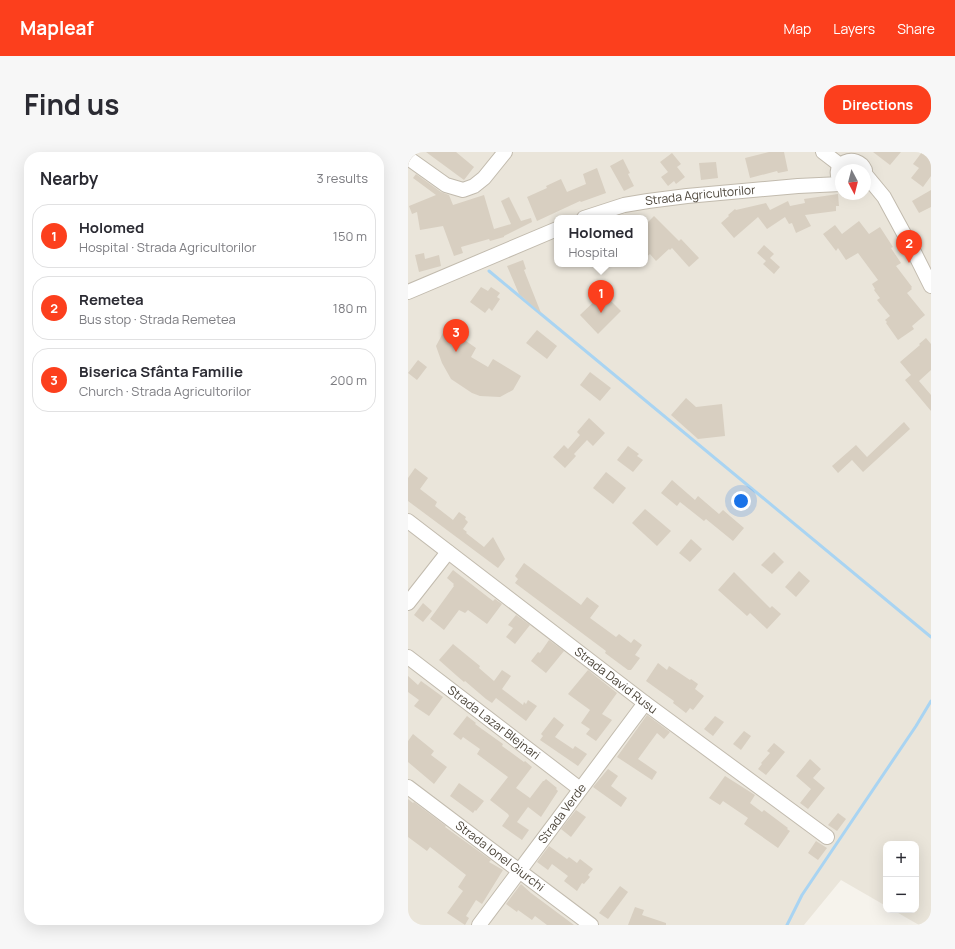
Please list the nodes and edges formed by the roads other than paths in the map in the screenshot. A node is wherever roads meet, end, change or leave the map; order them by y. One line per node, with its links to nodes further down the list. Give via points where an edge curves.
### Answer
1 (505, 152): 3 (street, via 484,178 463,190 446,185)
2 (823, 152): 4 (street)
3 (408, 158)
4 (837, 164)
5 (835, 174): 9 (street, Strada Agricultorilor, via 819,184 648,201 624,205)
6 (871, 181): 8 (street)
7 (871, 192): 8 (street)
8 (884, 197): 11 (street)
9 (593, 215)
10 (554, 230): 12 (street)
11 (931, 286)
12 (408, 292)
13 (408, 521): 14 (street, Strada David Rusu)
14 (448, 552): 15 (street); 17 (street, Strada David Rusu)
15 (408, 603)
16 (408, 657): 19 (street, Strada Lazar Blejnari)
17 (645, 703): 19 (street, Strada Verde); 20 (street, Strada David Rusu)
18 (408, 787): 21 (street, Strada Ionel Giurchi)
19 (580, 789): 21 (street, Strada Verde)
20 (827, 837)
21 (519, 872): 22 (street, Strada Verde); 23 (street, Strada Ionel Giurchi)
22 (479, 925)
23 (591, 925)

